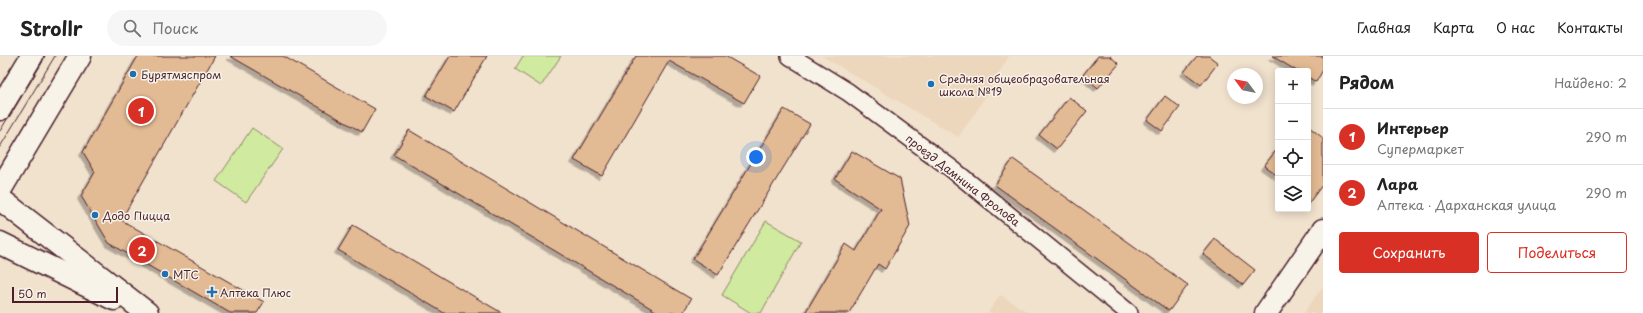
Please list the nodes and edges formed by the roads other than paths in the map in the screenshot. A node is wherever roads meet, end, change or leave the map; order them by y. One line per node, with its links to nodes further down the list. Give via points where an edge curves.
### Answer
1 (32, 56): 4 (street)
2 (80, 56): 5 (street)
3 (790, 56): 11 (street, проезд Дамнина Фролова, via 848,92 952,169)
4 (0, 109)
5 (0, 190)
6 (0, 199): 10 (street)
7 (1323, 230): 12 (street)
8 (0, 243): 9 (street)
9 (143, 313)
10 (147, 313)
11 (1129, 313)
12 (1266, 313)

